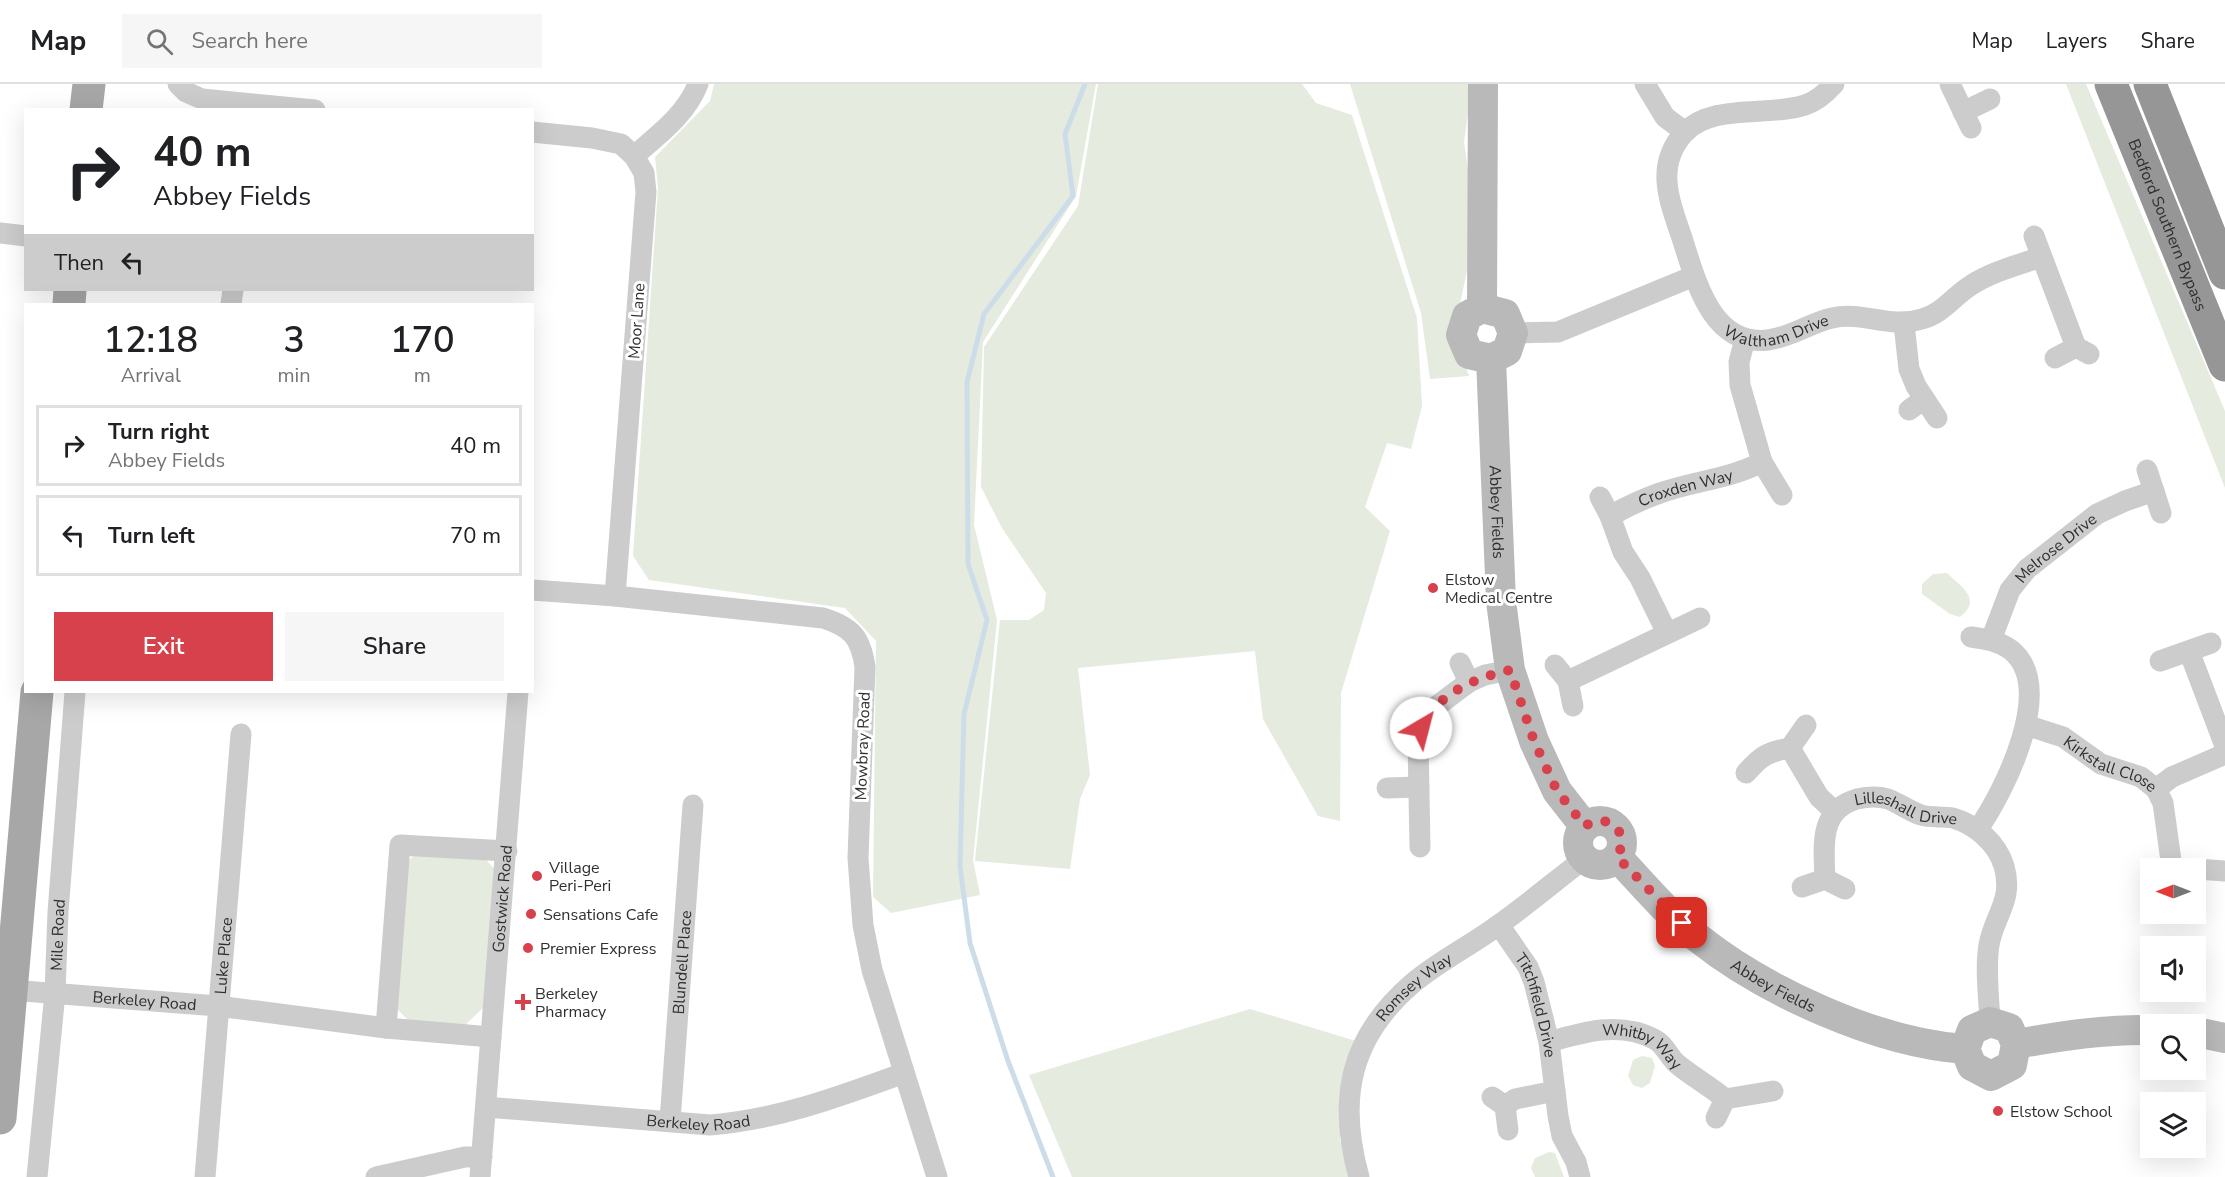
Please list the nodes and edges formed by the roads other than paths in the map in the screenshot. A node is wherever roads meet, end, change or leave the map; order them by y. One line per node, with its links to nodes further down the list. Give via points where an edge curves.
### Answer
1 (88, 84): 12 (main road)
2 (178, 84): 11 (street, via 202,99)
3 (698, 84): 16 (street, via 681,114)
4 (1483, 84): 23 (street)
5 (1645, 84): 15 (street, via 1665,117)
6 (1834, 84): 15 (street, via 1806,105 1717,116)
7 (1950, 84): 10 (street, via 1967,120)
8 (2111, 84): 29 (highway, Bedford Southern Bypass)
9 (2150, 84): 21 (highway)
10 (1990, 99)
11 (247, 106): 13 (street)
12 (86, 108)
13 (281, 108)
14 (534, 132): 16 (street, via 621,144)
15 (1684, 132): 22 (street, Waltham Drive, via 1672,148 1665,169 1666,189)
16 (634, 156): 39 (street, Moor Lane, via 644,173 646,192)
17 (0, 233): 18 (street)
18 (24, 236)
19 (2034, 236): 20 (street)
20 (2040, 257): 24 (street, Waltham Drive, via 1995,272 1971,284 1943,310); 27 (street, via 2082,350)
21 (2225, 273)
22 (1694, 276): 25 (street, via 1558,332); 26 (street, Waltham Drive, via 1715,318)
23 (1482, 308): 25 (street, via 1505,314); 28 (street, via 1467,316 1461,335 1469,354)
24 (1904, 324): 26 (street, Waltham Drive, via 1848,316 1831,318 1785,336); 30 (street, via 1916,405)
25 (1513, 333): 28 (street, via 1507,351)
26 (1745, 339): 31 (street, via 1739,363 1740,385)
27 (2055, 358)
28 (1491, 359): 46 (street, Abbey Fields, via 1501,601)
29 (2225, 365)
30 (1937, 418)
31 (1762, 462): 34 (street); 37 (street, Croxden Way, via 1745,471 1661,492)
32 (2147, 470): 33 (street)
33 (2154, 491): 36 (street); 53 (street, Melrose Drive, via 2097,514 2027,569 1981,638 2011,650 2023,665 2029,683)
34 (1782, 495)
35 (1600, 497): 37 (street)
36 (2161, 513)
37 (1610, 516): 41 (street, via 1623,552)
38 (534, 590): 39 (street, Mowbray Road)
39 (615, 596): 89 (street, Mowbray Road, via 823,618 841,624 854,635 865,668 858,858 862,915 872,970)
40 (1700, 618): 41 (street)
41 (1667, 633): 51 (street, via 1561,673)
42 (2211, 643): 43 (street)
43 (2189, 651): 44 (street); 55 (street)
44 (2160, 661)
45 (1460, 663): 47 (street)
46 (1510, 670): 47 (street); 64 (street, Abbey Fields, via 1534,741 1557,791)
47 (1469, 682): 59 (street, via 1426,717 1418,741)
48 (37, 693): 77 (main road)
49 (75, 693): 78 (street, Mile Road)
50 (518, 693): 67 (street, Gostwick Road)
51 (1573, 706)
52 (1806, 725): 56 (street)
53 (2026, 725): 61 (street, Kirkstall Close, via 2063,737 2101,765 2141,777); 65 (street, Melrose Drive, via 2014,766)
54 (241, 734): 79 (street, Luke Place)
55 (2225, 746)
56 (1790, 748): 58 (street, via 1761,757); 63 (street, Lilleshall Drive, via 1819,797)
57 (2225, 753): 61 (street, Kirkstall Close, via 2172,777)
58 (1746, 773)
59 (1419, 787): 60 (street); 66 (street)
60 (1387, 788)
61 (2156, 789): 69 (street, via 2163,803)
62 (693, 805): 96 (street, Blundell Place)
63 (1834, 811): 65 (street, Lilleshall Drive, via 1866,797 1886,798 1922,815 1952,818); 73 (street, Lilleshall Drive, via 1824,833)
64 (1585, 826): 68 (street, via 1598,821 1612,824 1621,836); 70 (street, via 1578,839)
65 (1978, 829): 80 (street, via 1996,848 2007,886 2005,904 1989,944)
66 (1419, 847)
67 (507, 851): 81 (street, via 400,845); 84 (street, Gostwick Road)
68 (1617, 857): 70 (street, via 1605,865); 88 (street, Abbey Fields, via 1696,937 1740,969 1790,996 1900,1038 1935,1047)
69 (2171, 858)
70 (1584, 859): 76 (street, Romsey Way)
71 (2206, 869): 72 (street)
72 (2225, 871)
73 (1825, 879): 74 (street); 75 (street)
74 (1802, 887)
75 (1845, 889)
76 (1499, 926): 86 (street, Titchfield Drive, via 1528,967); 103 (street, Romsey Way, via 1415,981 1369,1032 1355,1065 1349,1118)
77 (10, 990): 78 (street, Berkeley Road); 94 (main road)
78 (54, 993): 79 (street, Berkeley Road); 99 (street, Mile Road)
79 (218, 1006): 81 (street, Berkeley Road); 100 (street, Luke Place)
80 (1990, 1023): 87 (street, via 2009,1028); 88 (street, via 1972,1030)
81 (386, 1028): 84 (street, Berkeley Road)
82 (2140, 1030): 87 (street, via 2065,1035)
83 (2206, 1034): 85 (street)
84 (491, 1037): 93 (street, Gostwick Road)
85 (2225, 1038)
86 (1549, 1042): 90 (street, Titchfield Drive); 92 (street, Whitby Way, via 1584,1032 1629,1030 1656,1039 1677,1063)
87 (2016, 1044): 88 (street, via 2012,1065 1991,1076 1972,1066)
88 (1965, 1049)
89 (904, 1073): 96 (street, Berkeley Road, via 846,1094 742,1122 710,1125); 102 (street, Mowbray Road)
90 (1555, 1091): 97 (street, via 1499,1102); 104 (street, Titchfield Drive, via 1562,1136)
91 (1773, 1091): 92 (street)
92 (1725, 1099): 95 (street)
93 (486, 1107): 96 (street, Berkeley Road); 98 (street, Gostwick Road)
94 (0, 1118)
95 (1716, 1118)
96 (670, 1121)
97 (1508, 1130)
98 (481, 1167): 101 (street, via 465,1157)
99 (37, 1177)
100 (205, 1177)
101 (376, 1177)
102 (937, 1177)
103 (1359, 1177)
104 (1581, 1177)

